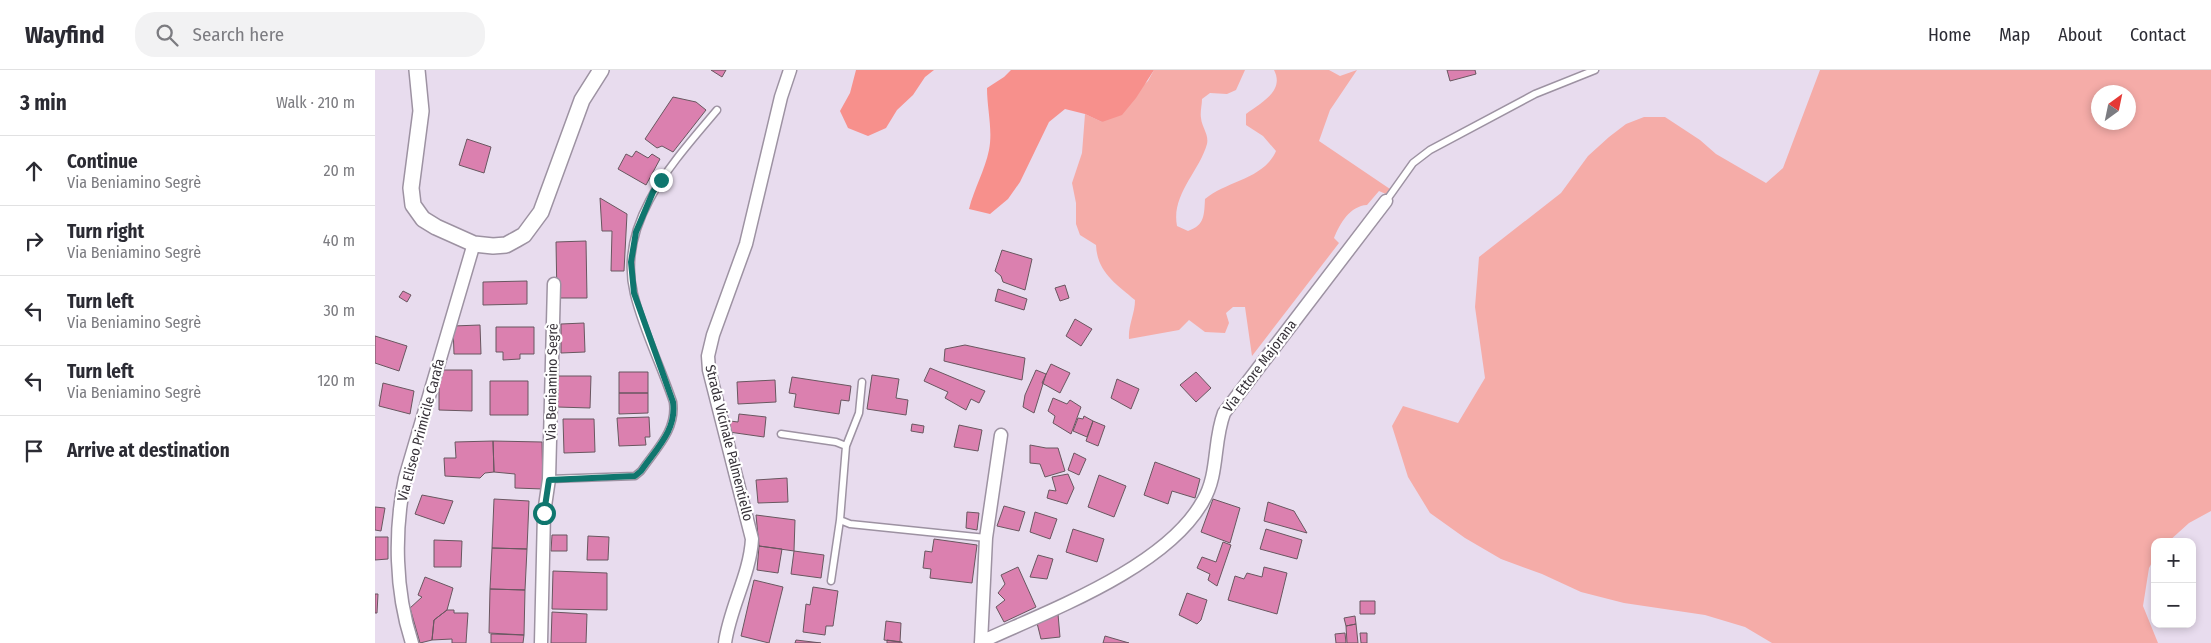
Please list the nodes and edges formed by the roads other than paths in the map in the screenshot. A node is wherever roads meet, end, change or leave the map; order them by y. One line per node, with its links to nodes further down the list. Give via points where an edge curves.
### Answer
1 (417, 70): 2 (street, via 421,111 411,188 413,205 423,219 436,227 474,244 493,246 506,245 524,235 541,212 582,100)
2 (601, 70)
3 (790, 70): 20 (street, Strada Vicinale Palmentiello, via 746,244 708,356 752,538 751,556)
4 (1595, 70): 6 (lane, via 1535,94 1430,150 1413,163)
5 (717, 110): 13 (lane, via 653,192 636,232 631,262 634,293 673,402 671,427 635,476)
6 (1386, 200): 17 (street, Via Ettore Majorana, via 1224,413 1211,484 1195,515 1143,562 1079,597)
7 (472, 250): 18 (street, Via Eliseo Primicile Carafa, via 400,502 398,543 405,616)
8 (554, 284): 13 (street, Via Beniamino Segrè)
9 (862, 382): 12 (lane, via 859,413)
10 (781, 434): 12 (lane)
11 (1001, 435): 15 (street)
12 (846, 446): 14 (lane)
13 (549, 480): 19 (street, Via Beniamino Segrè, via 544,513)
14 (839, 520): 15 (lane, via 850,524); 16 (lane)
15 (986, 538): 17 (street)
16 (831, 581)
17 (981, 642)
18 (412, 643)
19 (541, 643)
20 (725, 643)

